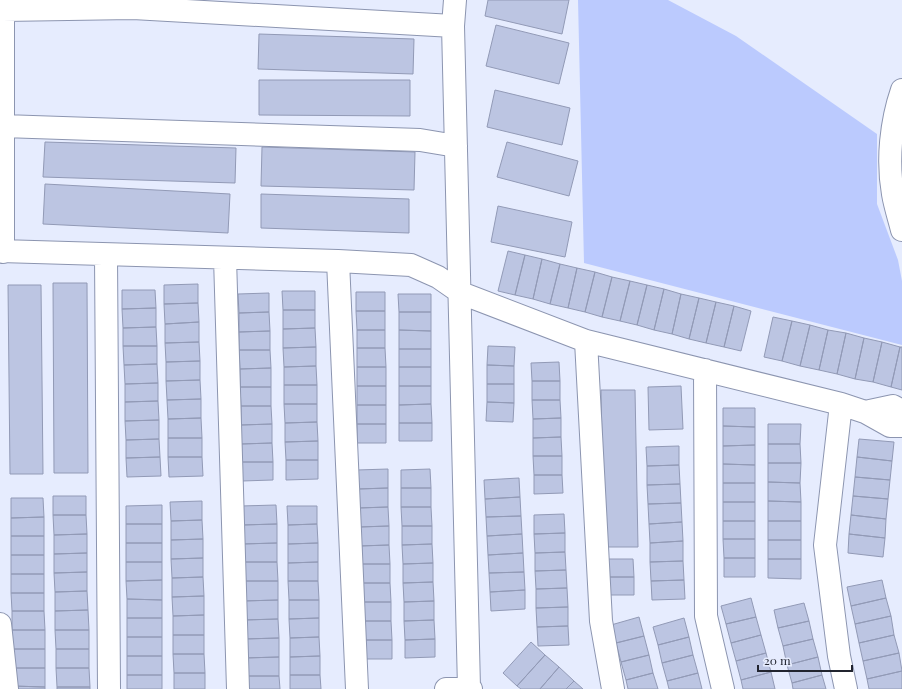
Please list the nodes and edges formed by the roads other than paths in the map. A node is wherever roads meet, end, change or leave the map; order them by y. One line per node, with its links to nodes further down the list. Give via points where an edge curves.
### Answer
1 (455, 0): 2 (street)
2 (453, 26): 4 (street, via 133,8 3,10); 5 (street)
3 (902, 90): 6 (street, via 890,145 892,194)
4 (3, 126): 5 (street, via 420,140); 7 (street)
5 (456, 146): 11 (street)
6 (902, 230)
7 (2, 252): 8 (street)
8 (106, 256): 9 (street); 21 (street)
9 (226, 258): 10 (street); 22 (street)
10 (338, 261): 11 (street, via 411,265 438,277); 23 (street)
11 (461, 293): 12 (street); 19 (street)
12 (586, 341): 13 (street); 25 (street, via 601,621)
13 (705, 370): 14 (street); 26 (street, via 706,616)
14 (841, 404): 16 (street); 27 (street, via 825,545 839,656)
15 (902, 411): 16 (street, via 893,406)
16 (865, 412): 17 (street, via 890,426)
17 (902, 426)
18 (0, 624): 20 (street)
19 (470, 688): 24 (street)
20 (7, 689)
21 (109, 689)
22 (238, 689)
23 (357, 689)
24 (446, 689)
25 (613, 689)
26 (723, 689)
27 (846, 689)

